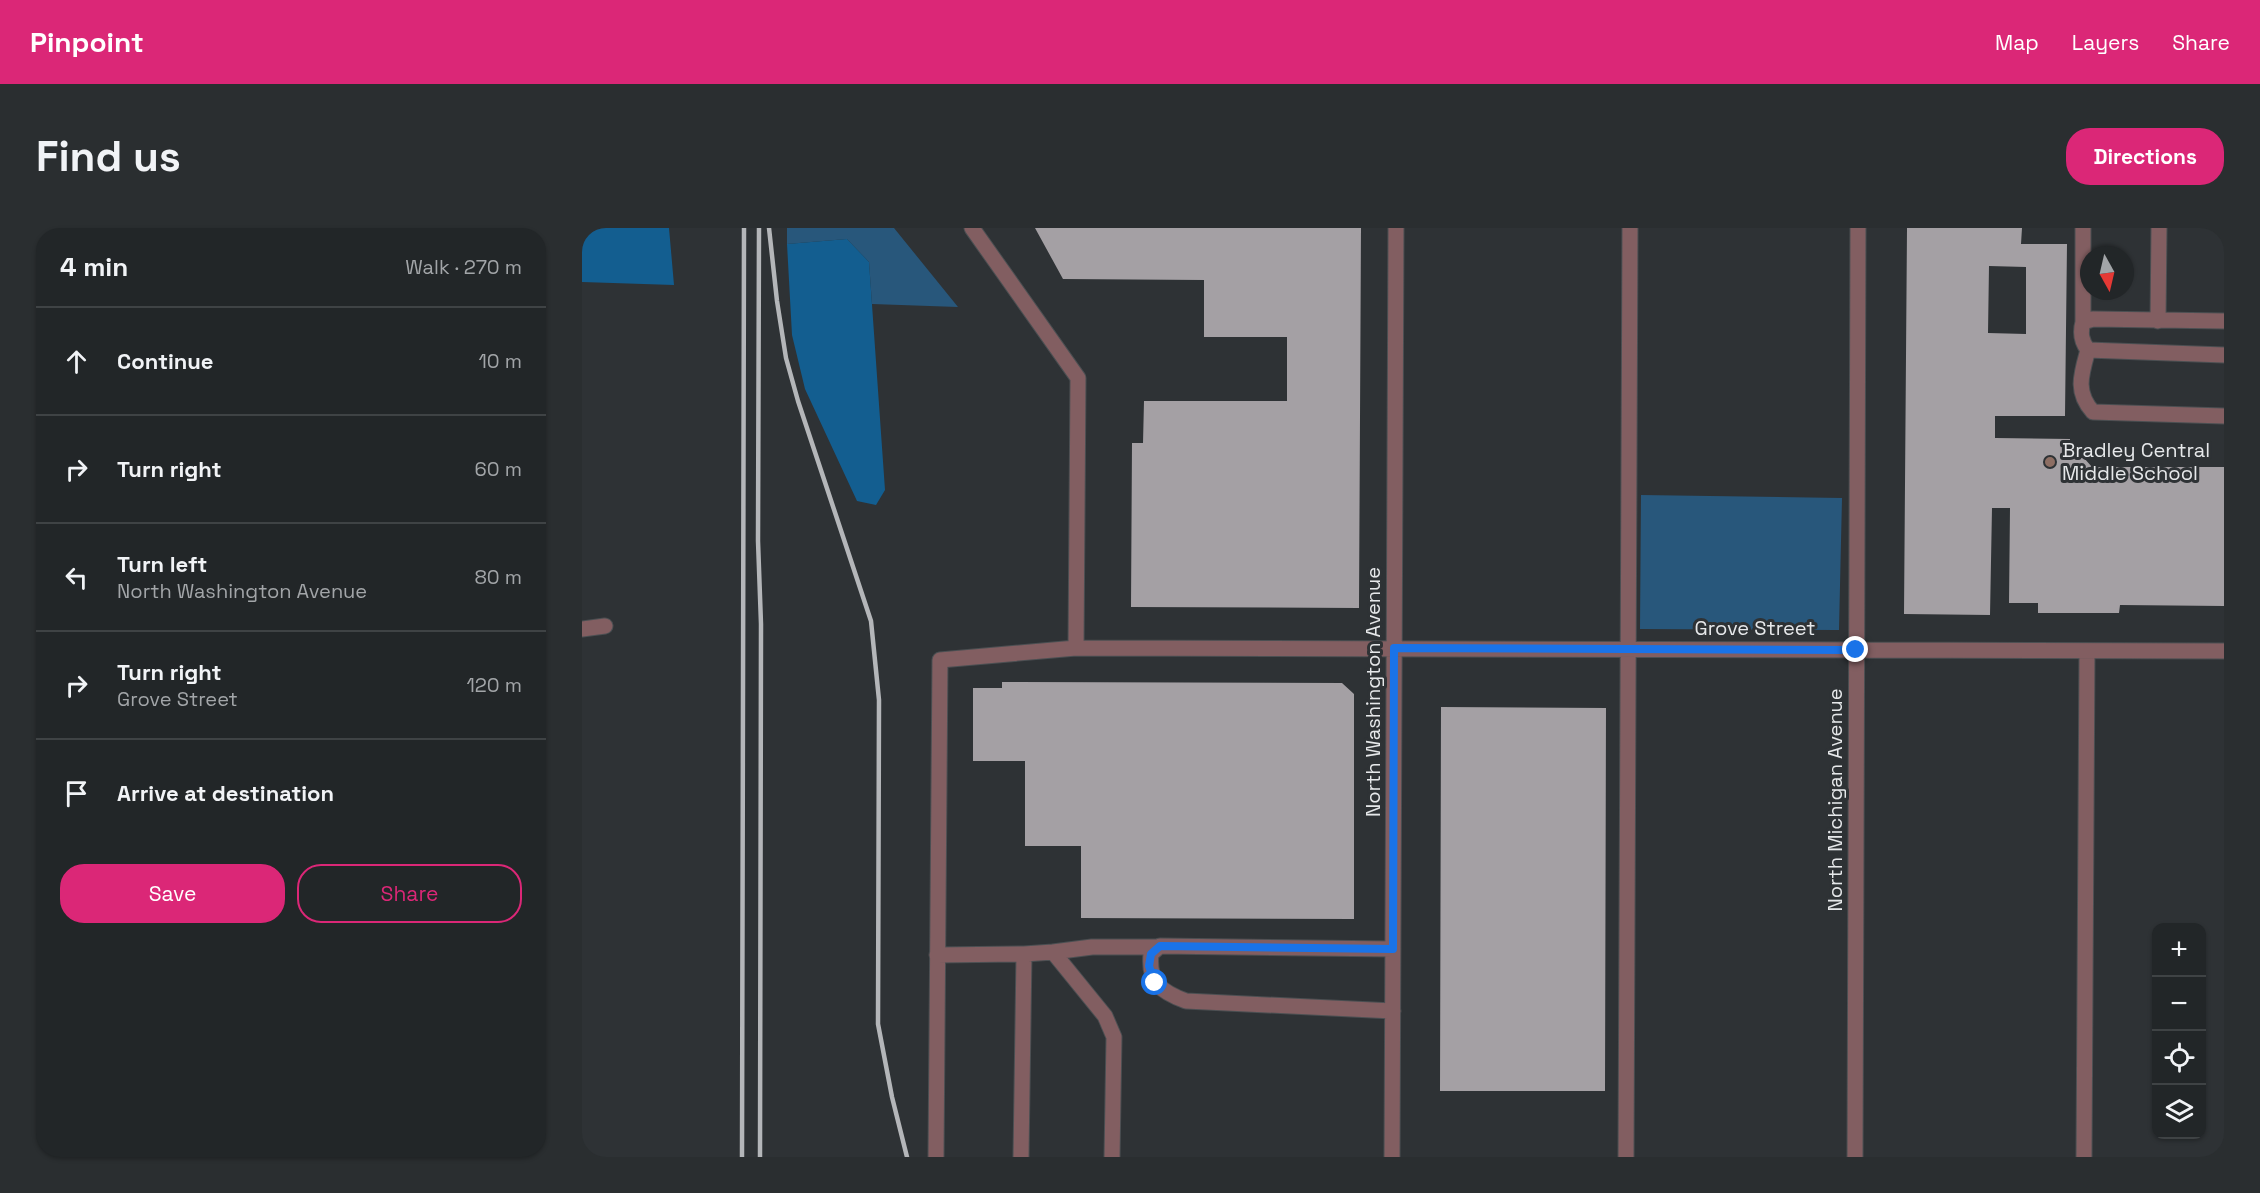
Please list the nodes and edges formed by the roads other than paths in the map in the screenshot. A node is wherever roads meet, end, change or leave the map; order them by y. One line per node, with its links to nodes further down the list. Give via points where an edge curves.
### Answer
1 (972, 228): 15 (street, via 1078,378)
2 (1396, 228): 16 (street, North Washington Avenue)
3 (1630, 228): 17 (street)
4 (1858, 228): 18 (street, North Michigan Avenue)
5 (2083, 228): 9 (street)
6 (2159, 228): 7 (street)
7 (2158, 321): 8 (street); 9 (street)
8 (2224, 321)
9 (2083, 322): 10 (street, via 2083,343)
10 (2088, 350): 11 (street); 12 (street, via 2081,384 2084,401 2093,412)
11 (2224, 355)
12 (2224, 416)
13 (605, 626): 14 (street)
14 (582, 629)
15 (1076, 648): 16 (street, Grove Street); 25 (street, Grove Street, via 940,660)
16 (1394, 648): 17 (street, Grove Street); 22 (street, North Washington Avenue)
17 (1628, 649): 18 (street, Grove Street); 31 (street)
18 (1856, 650): 19 (street, Grove Street); 32 (street, North Michigan Avenue)
19 (2086, 651): 20 (street, Grove Street); 33 (street)
20 (2224, 651)
21 (1156, 947): 22 (street); 23 (street, via 1092,947); 26 (street, via 1149,966 1155,983 1172,996 1186,1000)
22 (1393, 949): 26 (street, North Washington Avenue)
23 (1053, 952): 24 (street); 29 (street, via 1105,1016 1114,1037)
24 (1024, 954): 25 (street); 28 (street)
25 (937, 955): 27 (street)
26 (1393, 1011): 30 (street, North Washington Avenue)
27 (936, 1157)
28 (1021, 1157)
29 (1112, 1157)
30 (1392, 1157)
31 (1626, 1157)
32 (1855, 1157)
33 (2084, 1157)

